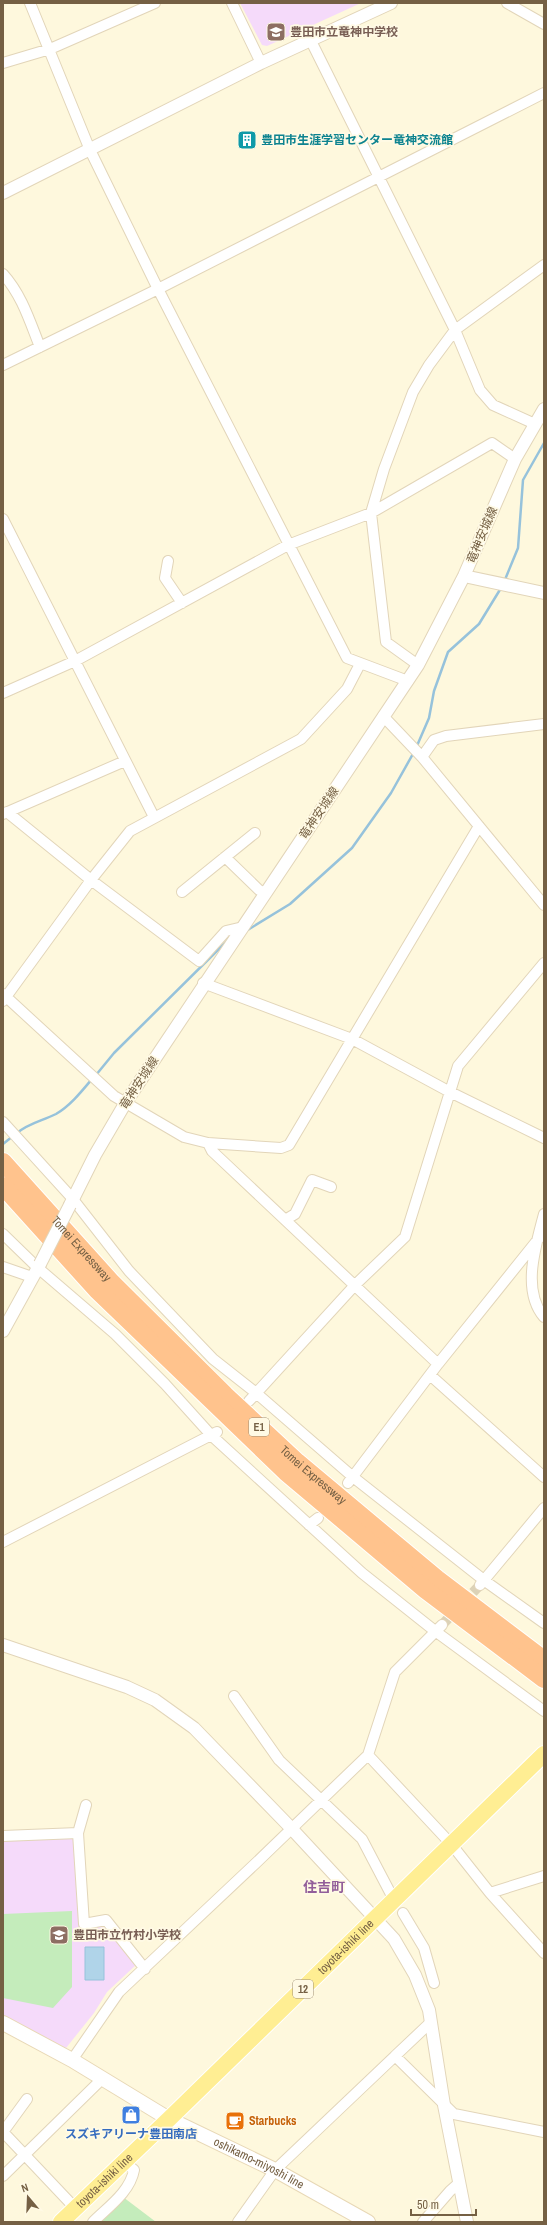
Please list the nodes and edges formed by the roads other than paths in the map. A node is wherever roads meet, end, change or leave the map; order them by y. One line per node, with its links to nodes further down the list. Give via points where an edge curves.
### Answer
1 (30, 3): 8 (street, via 39,30)
2 (155, 3): 8 (street)
3 (232, 3): 9 (street)
4 (391, 3): 7 (street)
5 (507, 3): 6 (street)
6 (544, 24)
7 (310, 39): 9 (street); 13 (street)
8 (50, 50): 10 (street); 12 (street)
9 (261, 62): 12 (street)
10 (3, 63)
11 (544, 93): 13 (street)
12 (90, 150): 14 (street); 17 (street)
13 (377, 177): 17 (street); 18 (street)
14 (3, 193)
15 (544, 265): 18 (street)
16 (3, 274): 19 (street, via 14,286)
17 (158, 289): 19 (street); 26 (street)
18 (455, 330): 22 (street, via 480,390 493,405); 24 (street, via 429,364 413,392 384,469)
19 (40, 347): 20 (street)
20 (3, 365)
21 (544, 409): 22 (street, 竜神安城線)
22 (535, 424): 23 (street, 竜神安城線)
23 (515, 459): 24 (street, via 492,443); 28 (street, 竜神安城線)
24 (371, 513): 26 (street); 33 (street, via 386,642)
25 (3, 520): 31 (street)
26 (288, 545): 30 (street); 32 (street, via 347,658)
27 (168, 561): 30 (street, via 165,578)
28 (464, 576): 29 (street); 33 (street, 竜神安城線)
29 (544, 593)
30 (182, 603): 31 (street)
31 (75, 661): 35 (street); 39 (street)
32 (360, 664): 34 (street); 41 (street, via 347,689 301,739)
33 (418, 665): 34 (street, 竜神安城線)
34 (408, 681): 36 (street, 竜神安城線)
35 (3, 693)
36 (384, 716): 38 (street); 47 (street, 竜神安城線)
37 (544, 724): 38 (street, via 446,736 434,740)
38 (422, 757): 42 (street)
39 (125, 761): 40 (street); 41 (street)
40 (5, 813): 45 (street)
41 (154, 817): 45 (street, via 130,831)
42 (479, 826): 48 (street); 53 (street)
43 (255, 832): 44 (street)
44 (225, 857): 46 (street); 47 (street, via 258,890)
45 (91, 880): 49 (street, via 199,961 226,931); 52 (street)
46 (182, 892)
47 (266, 893): 49 (street, 竜神安城線)
48 (544, 905)
49 (243, 927): 51 (street, 竜神安城線)
50 (544, 963): 54 (street, via 458,1066)
51 (204, 984): 53 (street); 55 (street, 竜神安城線)
52 (4, 997): 55 (street, via 114,1096)
53 (352, 1039): 54 (street); 58 (street, via 290,1146 281,1148)
54 (450, 1092): 57 (street); 69 (street, via 405,1237)
55 (126, 1102): 58 (street, via 184,1137); 62 (street, 竜神安城線)
56 (3, 1122): 62 (street)
57 (544, 1138)
58 (208, 1143): 64 (street, via 212,1151)
59 (3, 1162): 87 (highway, Tomei Expressway / E1, via 112,1283 292,1457 437,1578)
60 (3, 1186): 88 (highway, Tomei Expressway / E1, via 98,1290 286,1472 426,1590)
61 (330, 1188): 64 (street, via 312,1180 295,1214)
62 (71, 1202): 68 (street, 竜神安城線, bridge); 74 (street, via 129,1271 213,1359)
63 (544, 1214): 66 (street)
64 (285, 1220): 69 (street)
65 (3, 1234): 68 (street)
66 (541, 1236): 70 (street, via 532,1287 538,1310); 72 (street)
67 (3, 1267): 68 (street)
68 (37, 1270): 71 (street); 76 (street, via 115,1334)
69 (355, 1285): 72 (street); 74 (street)
70 (544, 1317)
71 (3, 1331)
72 (438, 1364): 73 (street)
73 (430, 1374): 77 (street); 78 (street)
74 (255, 1392): 75 (street); 78 (street)
75 (249, 1400)
76 (214, 1434): 81 (street); 82 (street)
77 (544, 1477)
78 (351, 1480): 83 (street)
79 (544, 1508): 83 (street)
80 (318, 1518): 81 (street)
81 (309, 1525): 85 (street, via 362,1573)
82 (3, 1542)
83 (483, 1583): 84 (street)
84 (544, 1623)
85 (439, 1628): 90 (street); 92 (street, via 395,1672)
86 (3, 1645): 95 (street, via 127,1687 155,1700 194,1728)
87 (544, 1660)
88 (544, 1679)
89 (234, 1696): 93 (street, via 279,1760)
90 (544, 1711)
91 (544, 1754): 98 (main road, toyota-ishiki line / 12)
92 (368, 1755): 93 (street); 98 (street)
93 (320, 1800): 95 (street); 101 (street, via 362,1839)
94 (86, 1805): 96 (street)
95 (291, 1828): 103 (street); 105 (street, via 234,1877)
96 (78, 1833): 97 (street); 105 (street, via 84,1924 106,1920)
97 (3, 1836)
98 (452, 1845): 100 (street); 101 (main road, toyota-ishiki line / 12)
99 (544, 1876): 100 (street)
100 (490, 1893): 104 (street)
101 (394, 1900): 103 (main road, toyota-ishiki line / 12)
102 (403, 1913): 106 (street, via 424,1948 434,1980)
103 (375, 1918): 106 (street, via 394,1939); 114 (main road, toyota-ishiki line / 12)
104 (544, 1953)
105 (145, 1969): 110 (street, via 119,1992)
106 (419, 1985): 107 (street, via 430,2010)
107 (431, 2022): 109 (street); 113 (street)
108 (3, 2023): 110 (main road, oshikamo-miyoshi line)
109 (395, 2056): 113 (street); 119 (street)
110 (72, 2060): 111 (main road, oshikamo-miyoshi line)
111 (103, 2078): 114 (main road, oshikamo-miyoshi line); 117 (street)
112 (27, 2099): 115 (street)
113 (444, 2105): 116 (street, via 454,2114); 121 (street)
114 (169, 2119): 118 (main road, toyota-ishiki line / 12); 119 (main road, oshikamo-miyoshi line)
115 (3, 2132): 117 (street)
116 (544, 2132)
117 (24, 2155): 120 (street); 122 (street)
118 (124, 2162): 122 (main road, toyota-ishiki line / 12); 124 (street, via 134,2170 132,2180)
119 (275, 2170): 125 (street); 126 (main road, oshikamo-miyoshi line)
120 (3, 2176)
121 (459, 2184): 127 (street); 128 (street)
122 (75, 2208): 123 (main road, toyota-ishiki line / 12)
123 (61, 2222)
124 (93, 2222)
125 (238, 2222)
126 (368, 2222)
127 (423, 2222)
128 (467, 2222)

